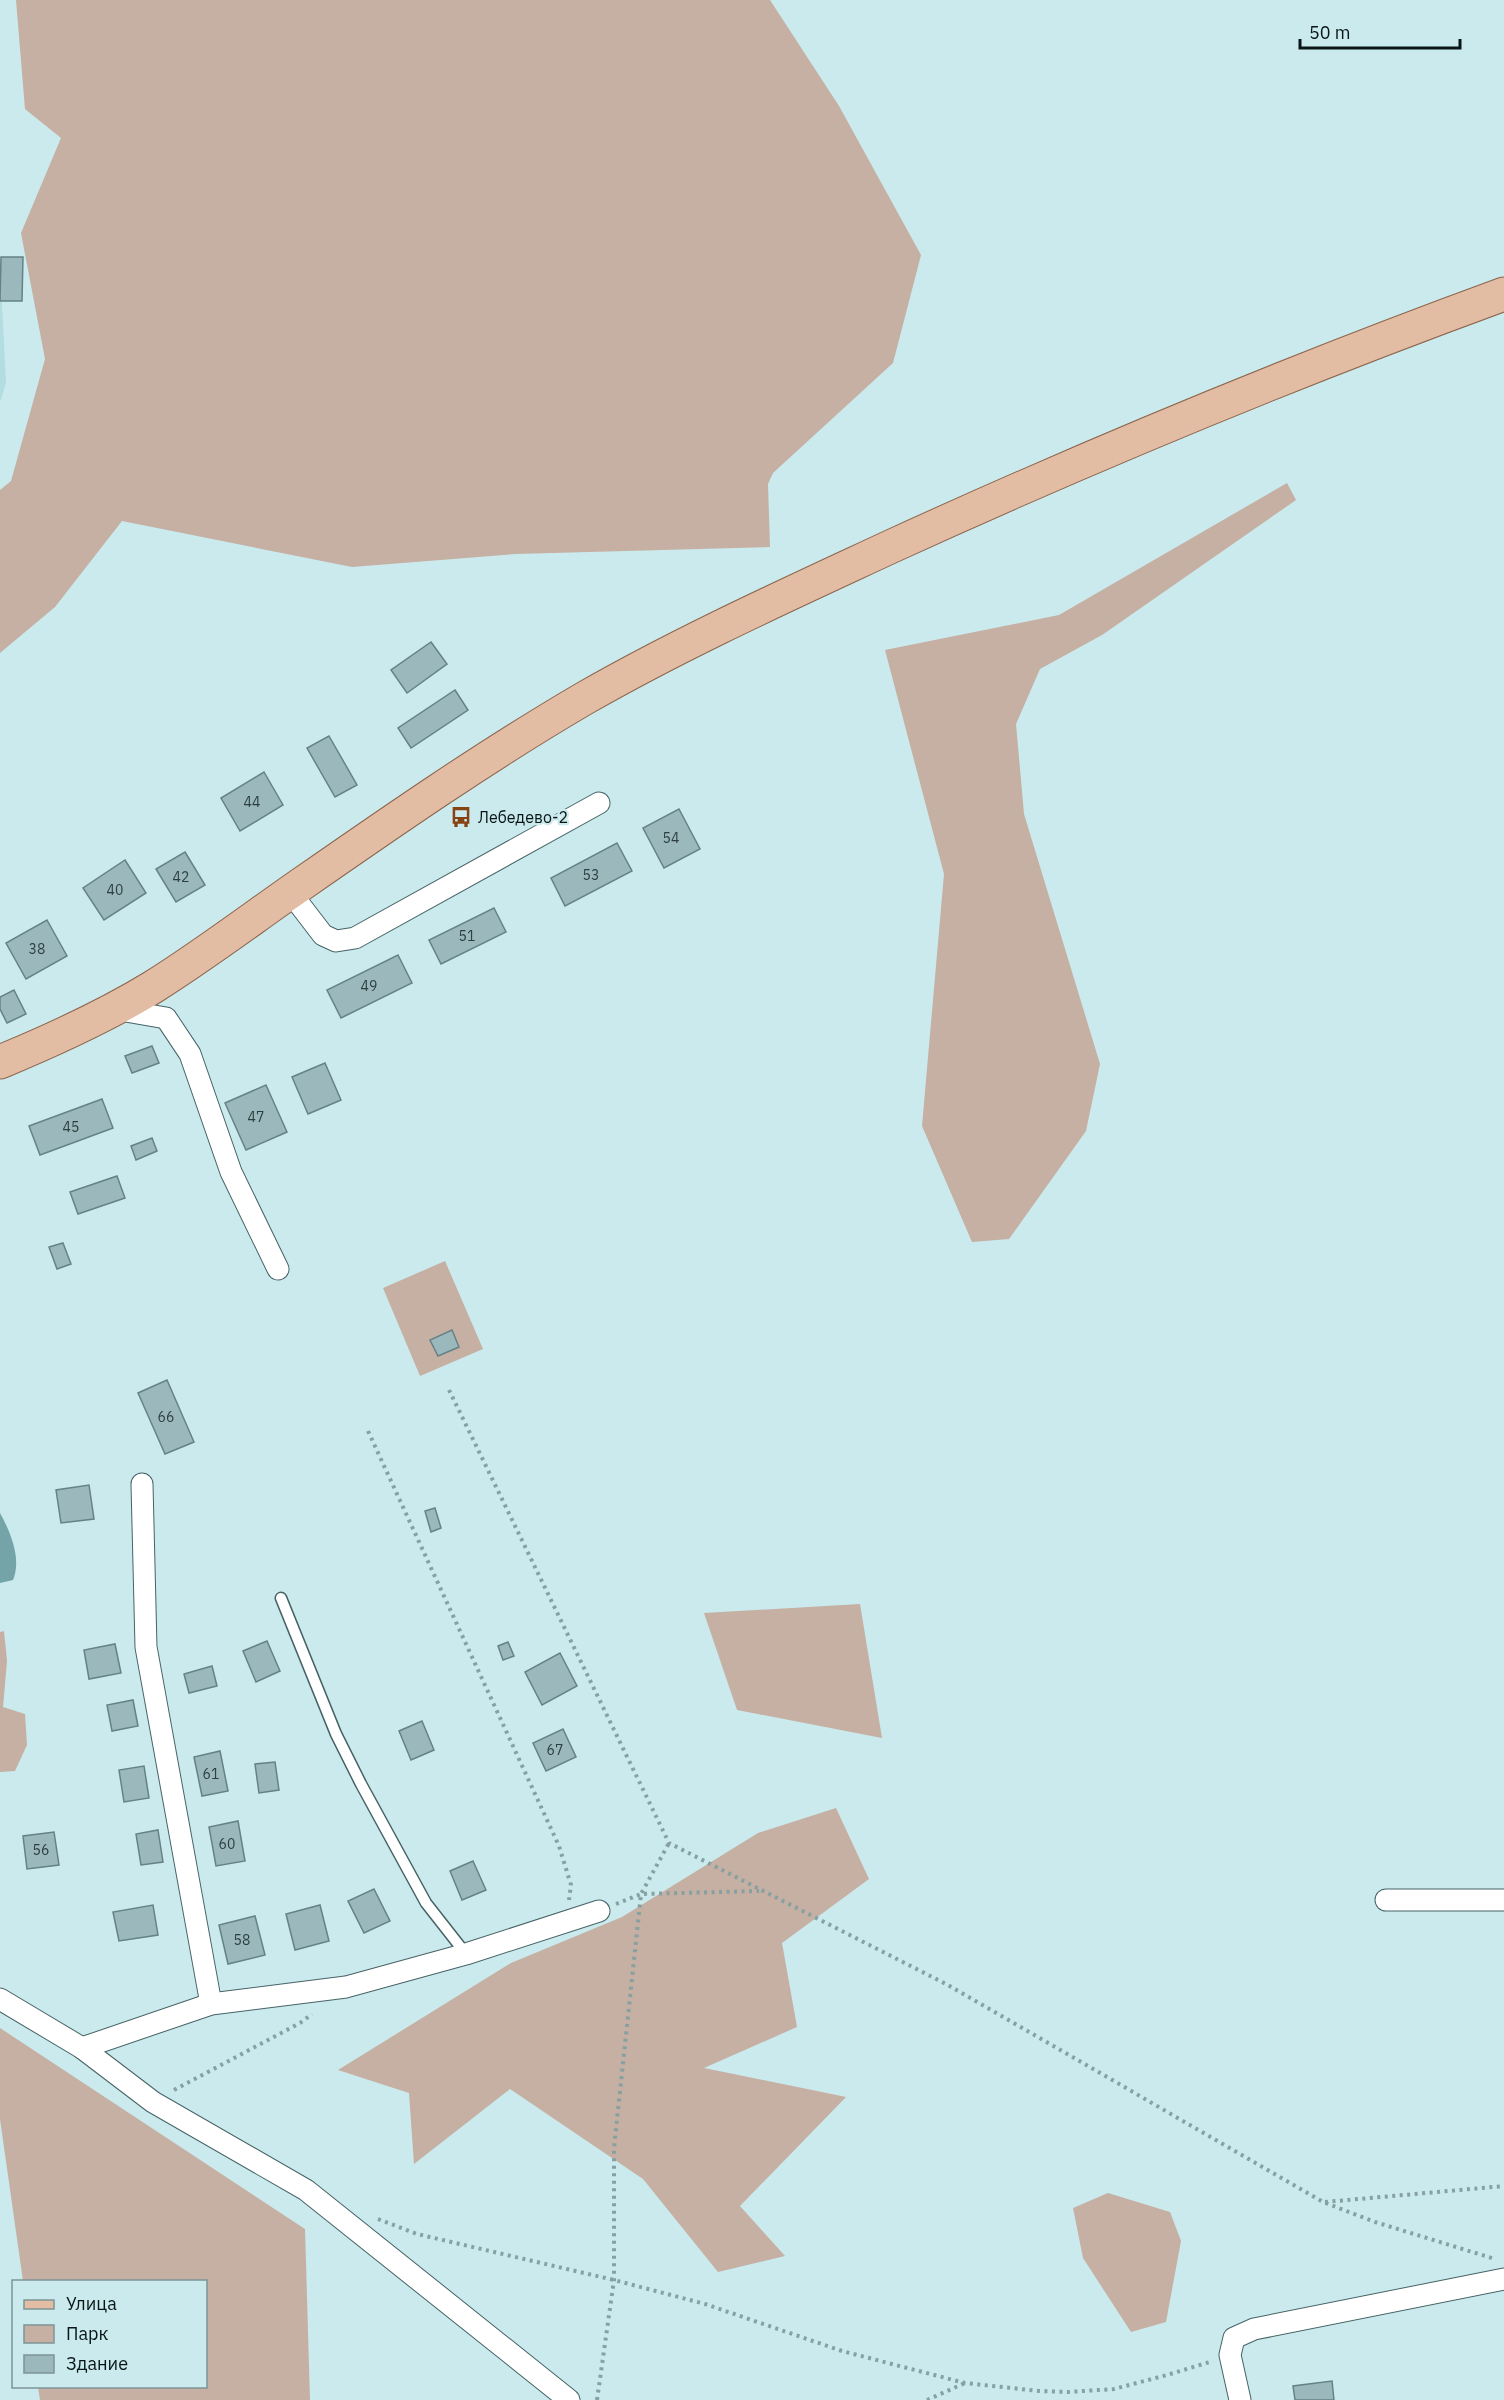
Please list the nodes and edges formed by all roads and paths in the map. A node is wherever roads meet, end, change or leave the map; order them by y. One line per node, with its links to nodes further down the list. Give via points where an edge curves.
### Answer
1 (1504, 294): 3 (main road, via 1358,347 1121,445 899,543 672,651 523,735)
2 (600, 803): 3 (street, via 356,938 336,941 323,935)
3 (290, 892): 4 (main road, via 188,964)
4 (113, 1009): 5 (main road); 6 (street, via 166,1018 189,1054 231,1172)
5 (0, 1062)
6 (278, 1269)
7 (449, 1390): 11 (path)
8 (368, 1431): 17 (path, via 559,1846 571,1885)
9 (142, 1484): 21 (street, via 146,1647)
10 (282, 1598): 18 (lane, via 336,1734 361,1784 426,1903)
11 (669, 1843): 12 (path); 13 (path)
12 (760, 1891): 13 (path); 25 (path, via 948,1985)
13 (640, 1894): 16 (path); 29 (path, via 614,2148)
14 (1386, 1900): 15 (street)
15 (1504, 1900)
16 (599, 1911): 17 (street)
17 (566, 1922): 18 (street)
18 (466, 1954): 19 (street)
19 (346, 1987): 21 (street); 23 (path, via 300,2023)
20 (0, 1999): 22 (street)
21 (211, 2004): 22 (street)
22 (82, 2048): 23 (street)
23 (153, 2102): 32 (street, via 306,2190)
24 (1504, 2186): 25 (path)
25 (1323, 2202): 27 (path)
26 (373, 2217): 29 (path, via 417,2234)
27 (1504, 2262)
28 (1504, 2279): 30 (street, via 1254,2329 1233,2338)
29 (614, 2280): 31 (path, via 705,2304 842,2351); 33 (path)
30 (1230, 2355): 31 (path, via 1114,2389 1039,2391); 35 (street)
31 (966, 2383): 34 (path)
32 (569, 2400)
33 (597, 2400)
34 (927, 2400)
35 (1240, 2400)

